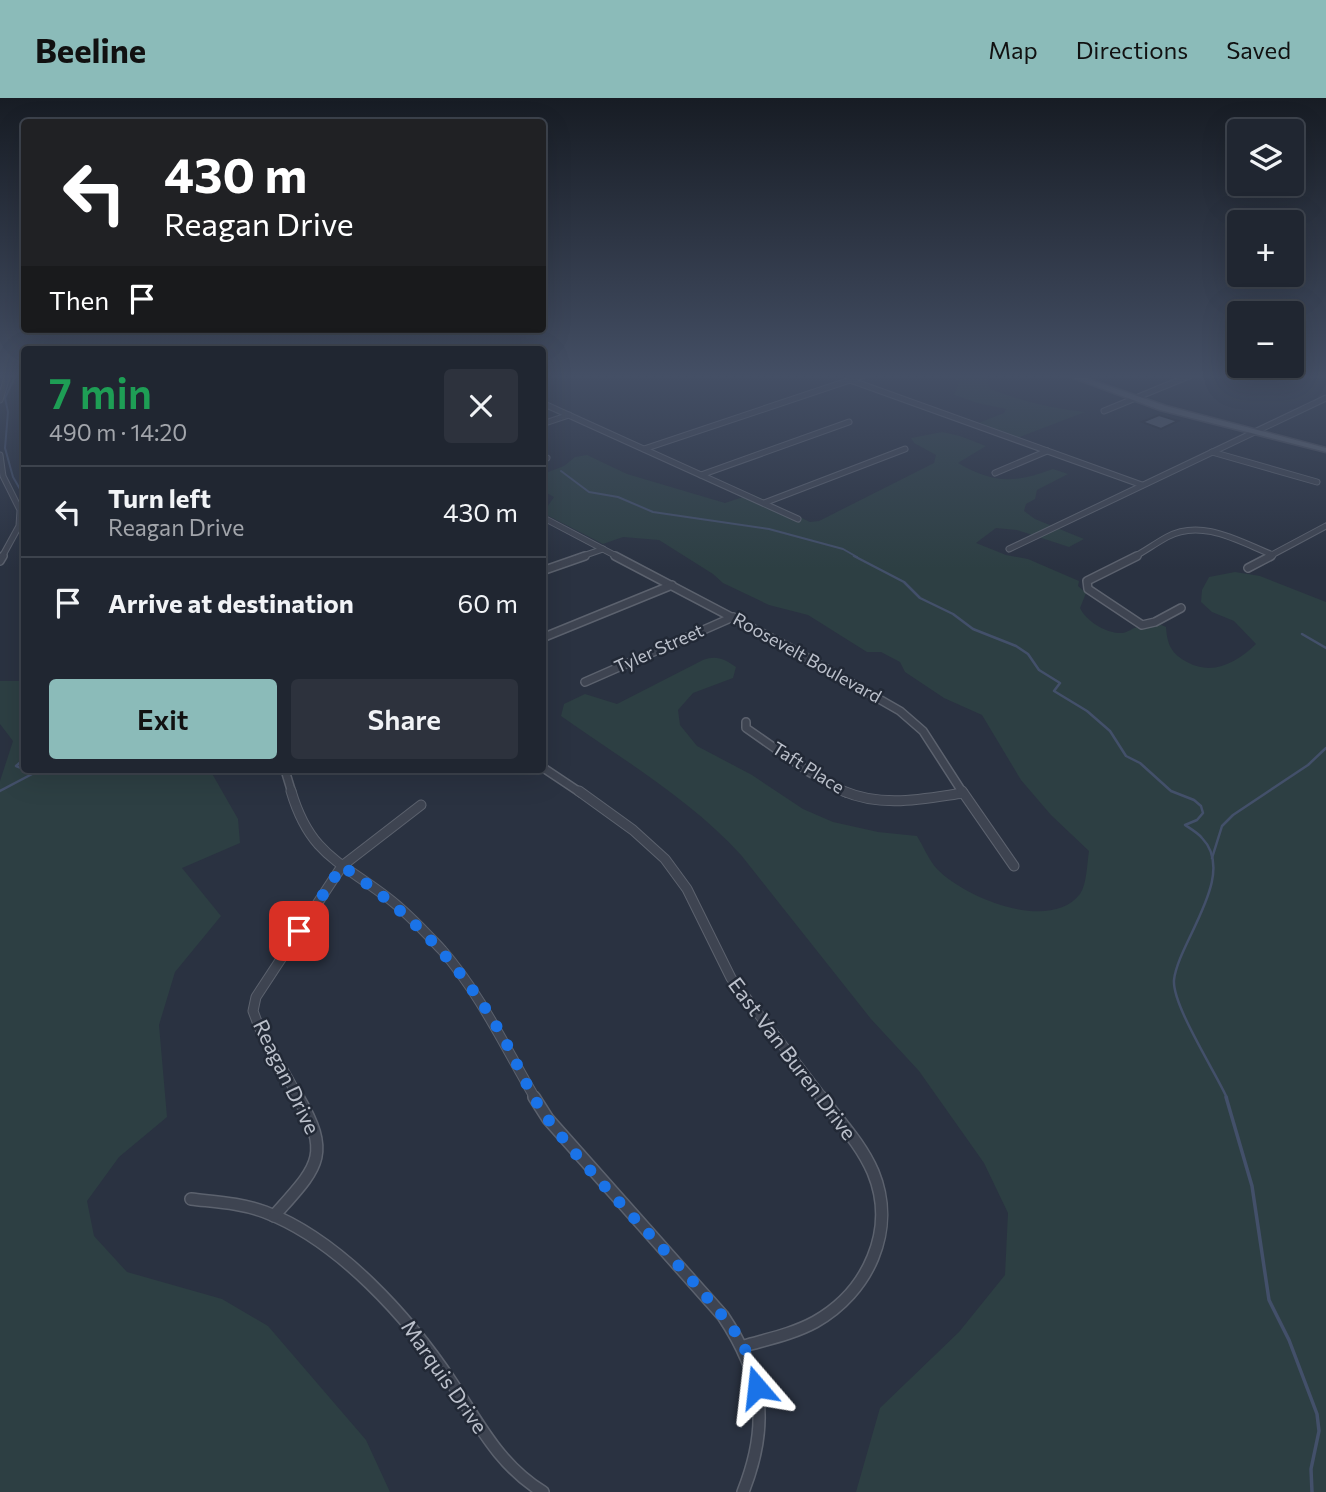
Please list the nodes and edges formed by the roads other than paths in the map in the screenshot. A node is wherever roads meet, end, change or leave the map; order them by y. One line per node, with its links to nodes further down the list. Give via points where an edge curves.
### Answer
1 (622, 439): 7 (street)
2 (674, 439): 7 (street)
3 (801, 439): 15 (street)
4 (1014, 439): 10 (street)
5 (1240, 439): 11 (street)
6 (1283, 439): 9 (main road)
7 (644, 449): 15 (street)
8 (905, 449): 18 (street)
9 (1326, 450)
10 (1047, 451): 14 (street); 17 (street)
11 (1212, 452): 16 (street); 17 (street)
12 (0, 455): 13 (street)
13 (1, 467): 25 (street, via 20,510 19,526)
14 (995, 473)
15 (701, 475): 18 (street)
16 (1317, 482)
17 (1142, 485): 23 (street)
18 (764, 503): 20 (street)
19 (546, 519): 22 (street, Roosevelt Boulevard)
20 (797, 519)
21 (1326, 526): 24 (street)
22 (603, 549): 27 (street); 28 (street, Roosevelt Boulevard)
23 (1009, 549)
24 (1273, 555): 26 (street); 29 (street, via 1200,527 1185,528 1087,580 1088,589 1142,625)
25 (0, 561)
26 (1248, 568)
27 (546, 570)
28 (672, 585): 30 (street, Roosevelt Boulevard); 31 (street)
29 (1181, 608)
30 (733, 617): 32 (street, Tyler Street); 36 (street, Roosevelt Boulevard, via 900,711 923,731)
31 (546, 636)
32 (585, 682)
33 (746, 722): 36 (street, Taft Place, via 750,731 857,798 893,802)
34 (546, 770): 42 (street, East Van Buren Drive, via 632,830 672,867 726,972 851,1135 875,1178 881,1236 872,1265 855,1289 814,1322)
35 (286, 773): 38 (street, via 307,832)
36 (963, 793): 39 (street, Roosevelt Boulevard)
37 (421, 805): 38 (street)
38 (342, 866): 41 (street, Reagan Drive, via 253,1005 259,1027 314,1124 318,1144 307,1178); 42 (street, via 410,916 457,968 502,1035 548,1119 723,1316)
39 (1014, 866)
40 (191, 1199): 41 (street, Marquis Drive)
41 (274, 1216): 43 (street, Marquis Drive, via 316,1242 386,1301 425,1344 507,1467)
42 (744, 1346): 44 (street, via 757,1387 761,1423 756,1457)
43 (543, 1492)
44 (743, 1492)

